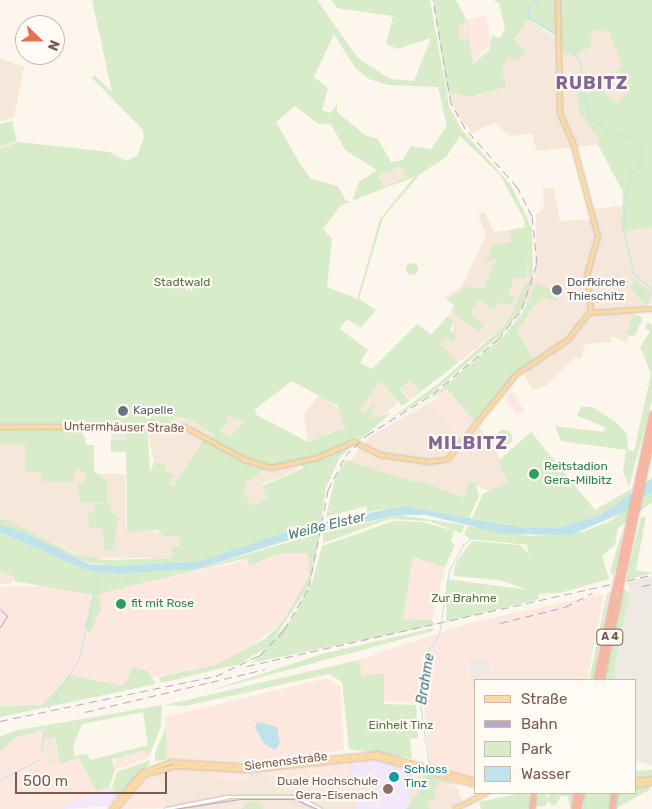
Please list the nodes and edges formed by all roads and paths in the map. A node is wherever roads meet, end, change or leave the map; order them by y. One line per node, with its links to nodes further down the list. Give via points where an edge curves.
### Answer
1 (558, 0): 3 (main road, via 555,34 560,114 594,210 598,237 587,274)
2 (652, 309): 3 (main road)
3 (590, 313): 5 (main road, Untermhäuser Straße, via 568,340 521,370 489,411 442,461 382,455 354,442 317,458 271,468 245,460 185,427)
4 (652, 414): 7 (highway, A 4)
5 (0, 427)
6 (652, 434): 7 (highway, A 4)
7 (621, 569): 8 (highway, A 4, bridge)
8 (616, 595): 9 (highway, A 4); 10 (highway, A 4)
9 (596, 679)
10 (601, 679)
11 (155, 768): 13 (main road, Siemensstraße, via 179,762 252,767 360,754 420,766); 20 (main road, Siemensstraße, via 132,782); 21 (main road, Siemensstraße, via 138,780)
12 (652, 781): 14 (main road)
13 (474, 782)
14 (637, 783)
15 (485, 794): 24 (main road)
16 (531, 794): 25 (highway)
17 (576, 794): 26 (highway)
18 (581, 794): 27 (highway)
19 (613, 794): 28 (highway)
20 (111, 809)
21 (116, 809)
22 (166, 809): 23 (street, via 218,797 303,798)
23 (320, 809)
24 (455, 809)
25 (532, 809)
26 (574, 809)
27 (578, 809)
28 (612, 809)

